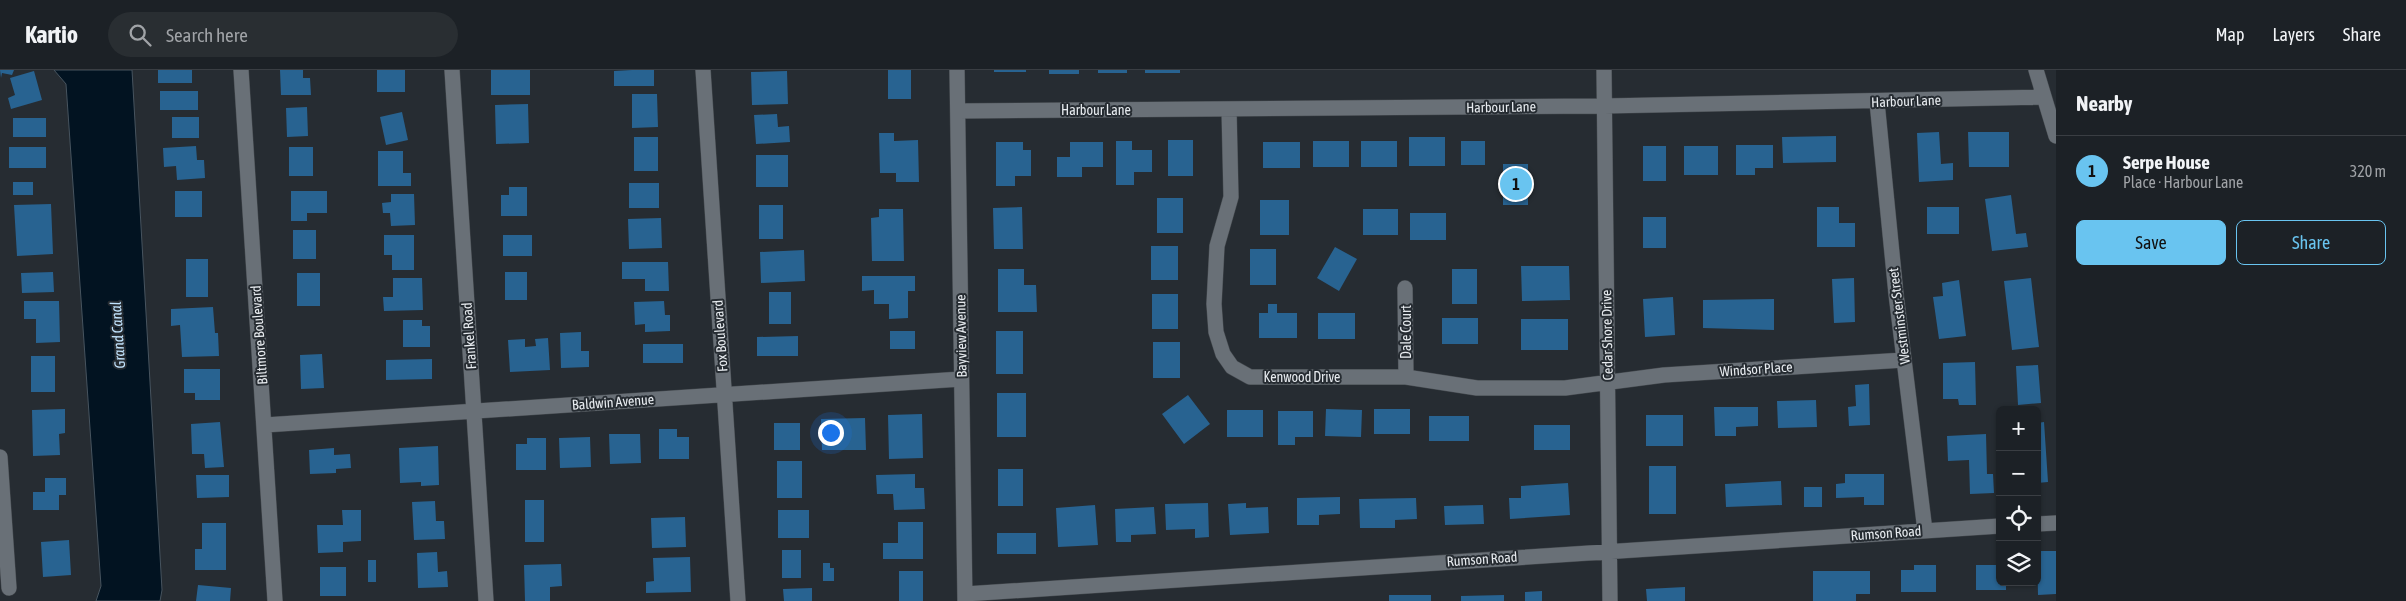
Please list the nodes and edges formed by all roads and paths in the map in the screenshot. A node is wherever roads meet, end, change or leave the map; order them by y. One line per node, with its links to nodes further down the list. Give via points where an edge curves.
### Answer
1 (241, 70): 20 (street, Biltmore Boulevard)
2 (452, 70): 19 (street, Frankel Road)
3 (703, 70): 18 (street, Fox Boulevard)
4 (957, 70): 11 (street, Bayview Avenue)
5 (1604, 70): 9 (street, Cedar Shore Drive)
6 (2036, 70): 7 (street)
7 (2044, 97): 8 (street, Harbour Lane); 12 (street)
8 (1877, 102): 9 (street, Harbour Lane); 14 (street, Westminster Street)
9 (1604, 106): 10 (street, Harbour Lane); 17 (street, Cedar Shore Drive)
10 (1229, 109): 11 (street, Harbour Lane); 15 (street, Kenwood Drive, via 1231,197 1217,246 1214,304 1216,332 1223,354 1232,368 1250,377)
11 (958, 111): 16 (street, Bayview Avenue)
12 (2056, 136)
13 (1405, 288): 15 (street, Dale Court)
14 (1904, 360): 17 (street, Windsor Place, via 1664,375); 25 (street, Westminster Street)
15 (1406, 377): 17 (street, Kenwood Drive, via 1477,388 1565,388)
16 (961, 379): 18 (street, Baldwin Avenue); 28 (street, Bayview Avenue)
17 (1608, 382): 26 (street, Cedar Shore Drive)
18 (724, 395): 19 (street, Baldwin Avenue); 31 (street, Fox Boulevard)
19 (474, 411): 20 (street, Baldwin Avenue); 30 (street, Frankel Road)
20 (265, 425): 29 (street, Biltmore Boulevard)
21 (0, 457): 27 (street)
22 (2056, 523): 23 (street)
23 (2041, 524)
24 (1996, 526): 25 (street, Rumson Road)
25 (1925, 531): 26 (street, Rumson Road)
26 (1610, 551): 28 (street, Rumson Road); 32 (street, Cedar Shore Drive)
27 (9, 588)
28 (965, 597)
29 (275, 601)
30 (486, 601)
31 (738, 601)
32 (1610, 601)

